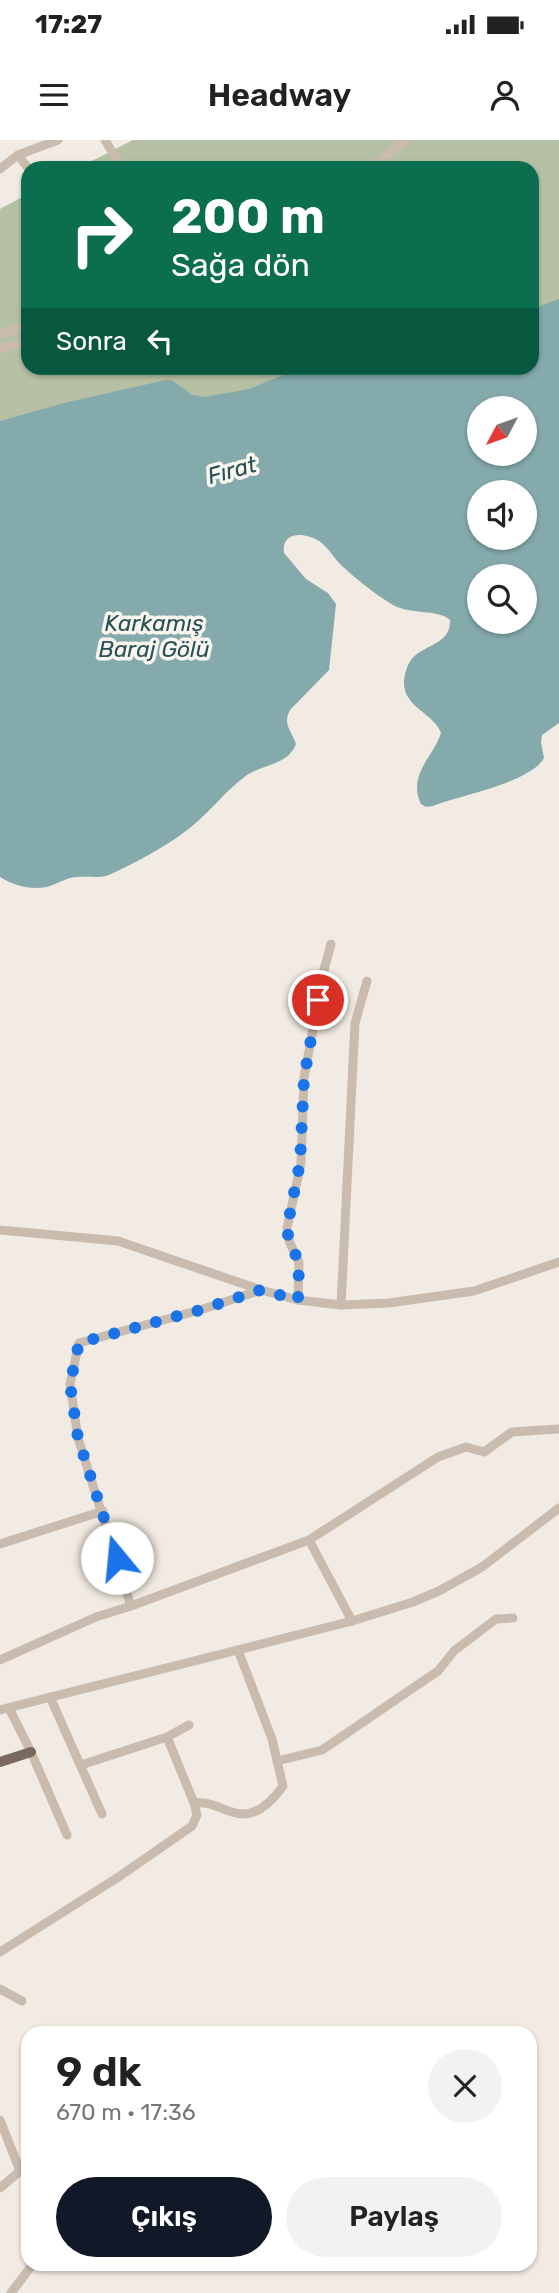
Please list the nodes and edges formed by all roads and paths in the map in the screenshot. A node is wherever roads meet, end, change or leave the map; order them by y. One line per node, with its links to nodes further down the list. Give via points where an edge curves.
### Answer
1 (105, 140): 6 (street)
2 (405, 140): 7 (street)
3 (54, 141): 4 (street)
4 (18, 155): 5 (street); 8 (street)
5 (23, 161)
6 (118, 161)
7 (380, 161)
8 (0, 169)
9 (21, 328): 10 (street)
10 (0, 334)
11 (21, 342): 12 (street)
12 (0, 349)
13 (331, 944): 18 (street, via 304,1078 300,1163 287,1228 299,1262)
14 (367, 981): 19 (street, via 355,1023)
15 (0, 1230): 17 (street, via 118,1241)
16 (559, 1262): 19 (street, via 474,1291)
17 (261, 1290): 18 (street); 22 (street, via 79,1343 70,1384 78,1438)
18 (298, 1300): 19 (street)
19 (341, 1305)
20 (559, 1429): 23 (street, via 512,1432 484,1452 466,1447 438,1457)
21 (559, 1508): 27 (street, via 482,1567 439,1591)
22 (103, 1511): 24 (street); 25 (street)
23 (309, 1540): 25 (street); 27 (street)
24 (0, 1544)
25 (131, 1606): 29 (street, via 96,1616)
26 (513, 1618): 35 (street, via 496,1619 454,1651 438,1671 322,1750)
27 (352, 1621): 28 (street)
28 (238, 1650): 30 (street); 35 (street)
29 (0, 1660)
30 (50, 1697): 31 (street); 37 (street)
31 (4, 1709): 34 (street)
32 (189, 1725): 33 (street)
33 (167, 1737): 37 (street); 38 (street)
34 (31, 1752): 36 (main road); 40 (street)
35 (277, 1761): 38 (street, via 283,1786 272,1801 250,1814)
36 (0, 1762)
37 (80, 1765): 39 (street)
38 (194, 1803): 41 (street, via 198,1815 192,1826)
39 (102, 1814)
40 (67, 1835)
41 (0, 1952)
42 (0, 1989): 43 (street)
43 (22, 2001)
44 (0, 2120): 45 (street, via 20,2171)
45 (0, 2188)
46 (28, 2271): 47 (street)
47 (11, 2293)

